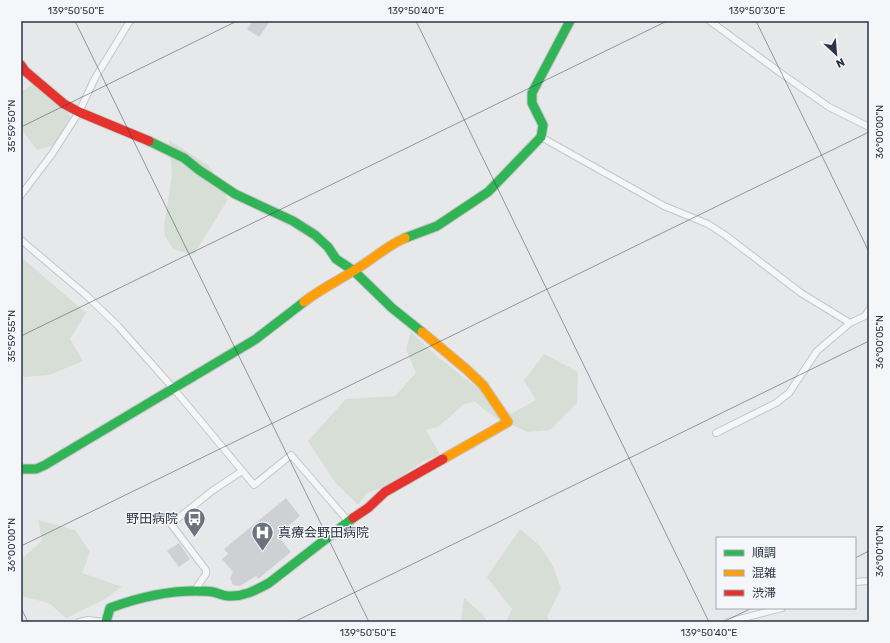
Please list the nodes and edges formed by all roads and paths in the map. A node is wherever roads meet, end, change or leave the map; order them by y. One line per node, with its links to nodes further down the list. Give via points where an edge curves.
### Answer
1 (130, 21): 5 (street, via 95,78)
2 (570, 21): 7 (street, via 532,93 532,103 543,125)
3 (710, 21): 6 (street, via 829,107)
4 (21, 65): 5 (street, via 64,104)
5 (79, 112): 8 (street); 10 (street, via 146,139 184,158 235,194 293,221 315,235 336,259)
6 (869, 127)
7 (541, 138): 10 (street, via 488,192 437,226 395,242); 13 (street, via 664,206 708,224 801,293)
8 (21, 195)
9 (21, 240): 14 (street, via 103,310)
10 (354, 271): 14 (street, via 318,291 256,339); 18 (street, via 392,308 483,385 508,422 385,492)
11 (869, 310): 12 (street)
12 (867, 317): 13 (street)
13 (850, 323): 15 (street, via 818,351 789,393 776,403)
14 (174, 389): 16 (street, via 45,465 36,469); 17 (street)
15 (716, 433)
16 (21, 469)
17 (242, 471): 18 (street, via 254,485 291,455); 21 (street, via 171,524 206,570)
18 (348, 521): 21 (street, via 281,574 255,591 228,596)
19 (869, 581): 20 (street)
20 (856, 582)
21 (194, 591): 24 (street, via 135,599 110,608)
22 (778, 609): 25 (street)
23 (79, 622): 24 (street)
24 (105, 622)
25 (728, 622)

